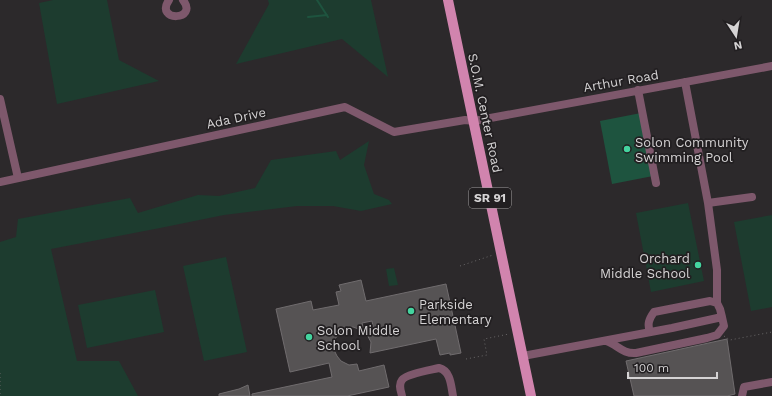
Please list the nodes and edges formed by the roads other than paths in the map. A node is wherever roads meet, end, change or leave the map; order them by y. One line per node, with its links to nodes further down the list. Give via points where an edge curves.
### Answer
1 (169, 0): 2 (street, via 166,5 168,12 176,17 186,10)
2 (183, 0)
3 (448, 0): 8 (main road, S.O.M. Center Road / SR 91)
4 (772, 66): 5 (street, Arthur Road)
5 (685, 82): 6 (street, Arthur Road); 13 (street)
6 (638, 90): 8 (street, Arthur Road); 11 (street)
7 (0, 99): 9 (street)
8 (474, 121): 9 (street, Ada Drive, via 464,120 394,132 345,107); 18 (main road, S.O.M. Center Road / SR 91)
9 (18, 178): 10 (street, Ada Drive)
10 (0, 182)
11 (656, 183)
12 (752, 197): 13 (street)
13 (708, 203): 14 (street, via 717,270)
14 (717, 303): 15 (street); 16 (street, via 710,301 654,312 648,327)
15 (722, 317): 16 (street); 17 (street, via 724,326 717,335 643,352 629,354)
16 (650, 332): 17 (street)
17 (605, 340): 18 (street)
18 (523, 356): 22 (main road, S.O.M. Center Road / SR 91)
19 (772, 382): 23 (street, via 744,387)
20 (402, 396): 21 (street, via 400,387 402,380 407,376 439,368 448,373)
21 (453, 396)
22 (531, 396)
23 (742, 396)

